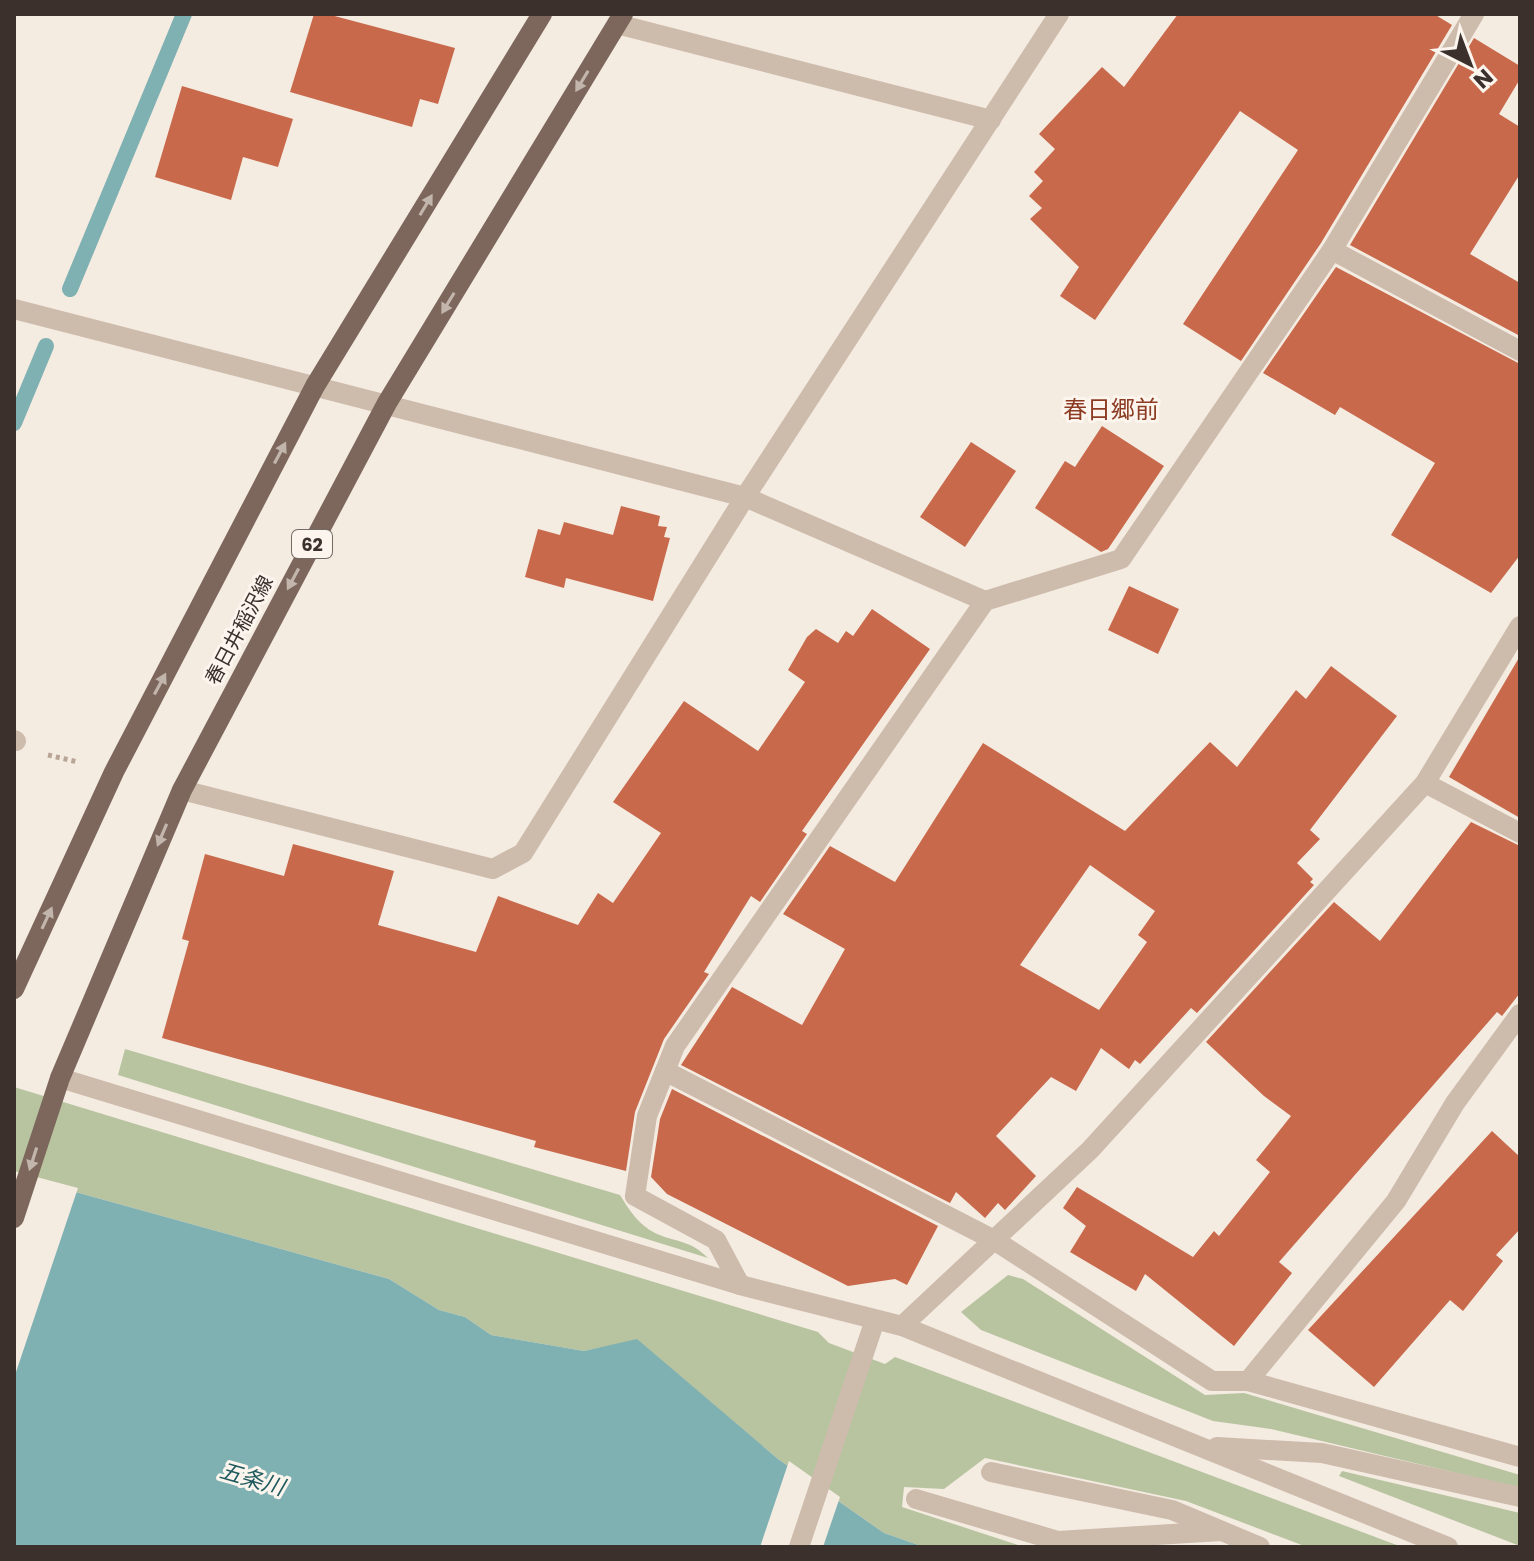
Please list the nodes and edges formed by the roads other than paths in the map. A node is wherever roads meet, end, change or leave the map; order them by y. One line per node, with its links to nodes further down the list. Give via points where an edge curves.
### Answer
1 (542, 14): 9 (main road, one-way to 1)
2 (1059, 14): 5 (street)
3 (1474, 14): 6 (street)
4 (620, 19): 5 (street); 10 (main road, 春日井稲沢線 / 62, one-way to 10)
5 (991, 120): 11 (street)
6 (1332, 250): 8 (street); 12 (street, via 1121,559)
7 (14, 309): 9 (street)
8 (1520, 351)
9 (315, 386): 10 (street); 17 (main road, one-way to 9, via 114,772)
10 (387, 403): 11 (street); 15 (main road, 春日井稲沢線 / 62, one-way to 15)
11 (745, 497): 12 (street); 15 (street, via 523,853 493,869)
12 (985, 601): 19 (street, via 675,1046)
13 (1520, 626): 14 (street)
14 (1425, 783): 16 (street); 22 (street, via 1090,1150)
15 (182, 790): 20 (main road, 春日井稲沢線 / 62, one-way to 20)
16 (1520, 833)
17 (14, 989)
18 (1520, 1014): 26 (street, via 1455,1103 1396,1201)
19 (665, 1071): 22 (street); 23 (street, via 647,1116 635,1196 716,1240)
20 (60, 1078): 21 (main road, 春日井稲沢線 / 62, one-way to 21); 23 (street)
21 (14, 1218)
22 (994, 1240): 25 (street); 26 (street, via 1212,1381)
23 (740, 1285): 24 (street)
24 (875, 1320): 25 (street); 33 (street)
25 (902, 1326): 27 (street)
26 (1248, 1381): 28 (street)
27 (1201, 1446): 30 (street, via 1322,1453); 35 (street)
28 (1520, 1457)
29 (991, 1472): 32 (street, via 1172,1510)
30 (1520, 1497)
31 (916, 1499): 32 (street, via 1058,1541)
32 (1221, 1531): 34 (street)
33 (799, 1547)
34 (1260, 1547)
35 (1448, 1547)

